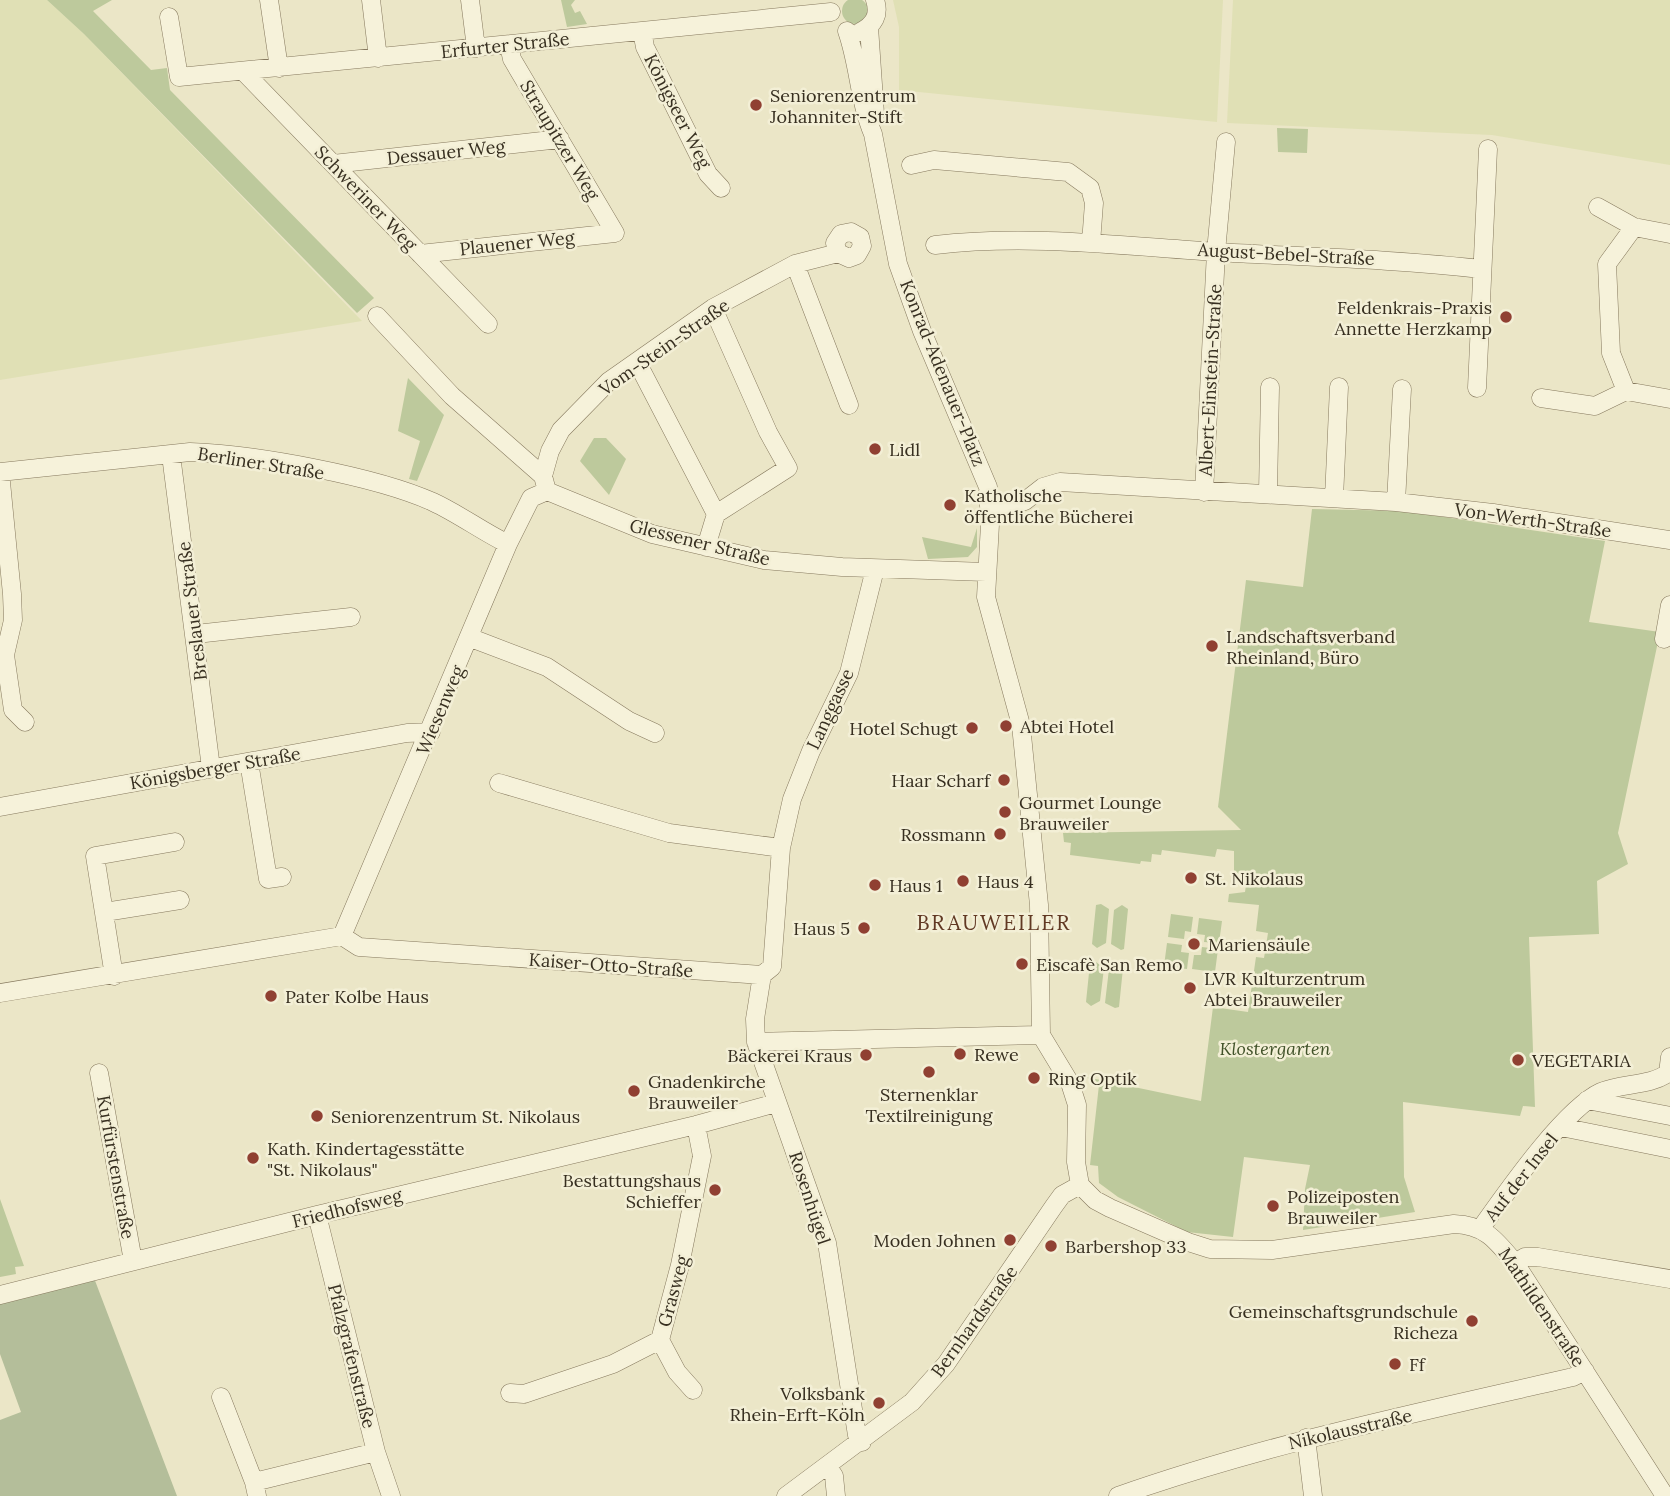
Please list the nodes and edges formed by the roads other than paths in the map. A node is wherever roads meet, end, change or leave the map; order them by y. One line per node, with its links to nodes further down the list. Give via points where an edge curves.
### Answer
1 (269, 0): 13 (street)
2 (370, 0): 12 (street)
3 (470, 0): 11 (street)
4 (875, 0): 7 (street, Konrad-Adenauer-Platz, via 876,16)
5 (832, 6): 8 (street, Erfurter Straße); 9 (street, via 836,24)
6 (169, 16): 14 (street, Erfurter Straße, via 179,77)
7 (869, 27): 9 (street); 15 (street, Konrad-Adenauer-Platz, via 876,114)
8 (642, 31): 10 (street, Erfurter Straße); 21 (street, Königseer Weg, via 708,174)
9 (847, 32): 15 (street, Konrad-Adenauer-Platz)
10 (509, 44): 11 (street, Erfurter Straße); 16 (street, Straupitzer Weg, via 512,59)
11 (476, 48): 12 (street, Erfurter Straße)
12 (378, 58): 13 (street, Erfurter Straße)
13 (279, 68): 14 (street, Erfurter Straße)
14 (244, 72): 19 (street, Schweriner Weg)
15 (873, 134): 52 (street, Konrad-Adenauer-Platz, via 898,264 985,476)
16 (559, 139): 19 (street, Dessauer Weg); 24 (street, Straupitzer Weg)
17 (1226, 142): 28 (street, Albert-Einstein-Straße)
18 (1488, 149): 32 (street)
19 (333, 164): 30 (street, Schweriner Weg)
20 (911, 165): 26 (street, via 934,160 1068,172 1082,180 1092,196)
21 (721, 188)
22 (1598, 207): 23 (street)
23 (1634, 228): 25 (street); 41 (street, via 1607,264 1611,353)
24 (615, 233): 30 (street, Plauener Weg)
25 (1670, 234)
26 (1091, 243): 27 (street, August-Bebel-Straße, via 982,240); 28 (street, August-Bebel-Straße)
27 (935, 245)
28 (1216, 252): 32 (street, August-Bebel-Straße, via 1365,258); 48 (street, Albert-Einstein-Straße)
29 (838, 253): 31 (street, Vom-Stein-Straße)
30 (420, 254): 35 (street, Schweriner Weg)
31 (795, 264): 33 (street, Vom-Stein-Straße); 44 (street)
32 (1481, 269): 39 (street)
33 (713, 309): 36 (street, Vom-Stein-Straße); 53 (street, via 788,468)
34 (377, 316): 47 (street, Glessener Straße, via 452,396)
35 (488, 324)
36 (636, 362): 47 (street, Vom-Stein-Straße, via 609,381 561,430 550,451); 53 (street)
37 (1270, 387): 49 (street)
38 (1339, 387): 50 (street)
39 (1477, 388)
40 (1402, 389): 51 (street)
41 (1626, 390): 42 (street, via 1595,406); 43 (street)
42 (1541, 398)
43 (1670, 399)
44 (849, 405)
45 (171, 455): 46 (street, Berliner Straße); 55 (street, Berliner Straße, via 218,453 358,479 434,502); 61 (street, Breslauer Straße)
46 (0, 472): 64 (street, via 13,620 5,654 13,710)
47 (545, 484): 55 (street, Wiesenweg, via 531,498); 56 (street, Glessener Straße, via 652,534)
48 (1204, 492): 49 (street, Von-Werth-Straße); 52 (street, Von-Werth-Straße, via 1060,482 1013,505)
49 (1268, 493): 50 (street, Von-Werth-Straße)
50 (1334, 498): 51 (street, Von-Werth-Straße)
51 (1396, 502): 54 (street, Von-Werth-Straße)
52 (990, 506): 58 (street, Konrad-Adenauer-Platz)
53 (716, 514): 56 (street)
54 (1670, 540)
55 (508, 544): 62 (street, Wiesenweg)
56 (706, 547): 57 (street, Glessener Straße, via 764,560)
57 (875, 569): 58 (street, Glessener Straße); 72 (street, Langgasse, via 849,673 792,799)
58 (986, 572): 80 (street, Konrad-Adenauer-Platz, via 989,611 1021,725 1039,905)
59 (1670, 605): 63 (street)
60 (351, 617): 61 (street)
61 (197, 634): 68 (street, Breslauer Straße)
62 (471, 638): 65 (street, Wiesenweg); 66 (street, via 547,667)
63 (1664, 639)
64 (25, 722)
65 (431, 732): 67 (street, Königsberger Straße); 76 (street, Wiesenweg)
66 (655, 733)
67 (249, 762): 68 (street, Königsberger Straße); 73 (street, via 268,879)
68 (211, 768): 70 (street, Königsberger Straße)
69 (499, 783): 72 (street, via 669,833)
70 (0, 807)
71 (175, 842): 75 (street, via 95,856)
72 (781, 848): 77 (street, Langgasse, via 772,967)
73 (282, 877)
74 (180, 900): 75 (street)
75 (105, 912): 78 (street)
76 (342, 936): 77 (street, Kaiser-Otto-Straße, via 359,947); 78 (street)
77 (762, 975): 81 (street)
78 (114, 976): 79 (street)
79 (0, 993)
80 (1041, 1035): 81 (street); 91 (street, via 1070,1083 1077,1105)
81 (756, 1042): 85 (street, Rosenhügel)
82 (1670, 1057): 84 (street, Auf der Insel, via 1668,1073 1661,1078 1602,1092)
83 (99, 1073): 94 (street, Kurfürstenstraße)
84 (1592, 1102): 86 (street); 88 (street, Auf der Insel); 89 (street, Auf der Insel)
85 (776, 1103): 87 (street, Friedhofsweg); 104 (street, Rosenhügel, via 827,1243 857,1435)
86 (1670, 1116)
87 (696, 1125): 92 (street, Friedhofsweg); 98 (street, Grasweg, via 702,1156)
88 (1561, 1127): 89 (street, Auf der Insel); 93 (street, Auf der Insel)
89 (1581, 1132): 90 (street, Auf der Insel)
90 (1670, 1149)
91 (1080, 1185): 93 (street, via 1110,1208 1210,1249 1272,1250 1454,1224); 104 (street, Bernhardstraße, via 1062,1195 946,1364 912,1402)
92 (317, 1215): 94 (street, Friedhofsweg); 105 (street, Pfalzgrafenstraße)
93 (1481, 1228): 95 (street, Mathildenstraße)
94 (133, 1261): 97 (street, Friedhofsweg)
95 (1515, 1263): 96 (street, via 1538,1257); 99 (street, Mathildenstraße)
96 (1670, 1279)
97 (0, 1295)
98 (660, 1340): 100 (street); 101 (street, Grasweg, via 613,1364 524,1394)
99 (1585, 1371): 103 (street, Nikolausstraße); 113 (street, Mathildenstraße)
100 (693, 1390)
101 (510, 1393)
102 (221, 1397): 107 (street)
103 (1306, 1438): 111 (street, Nikolausstraße, via 1200,1467); 112 (street)
104 (862, 1442): 106 (street, Bernhardstraße)
105 (376, 1452): 107 (street); 108 (street, Pfalzgrafenstraße)
106 (828, 1466): 109 (street, Bernhardstraße); 110 (street)
107 (256, 1489)
108 (391, 1496)
109 (786, 1496)
110 (836, 1496)
111 (1118, 1496)
112 (1313, 1496)
113 (1665, 1496)

